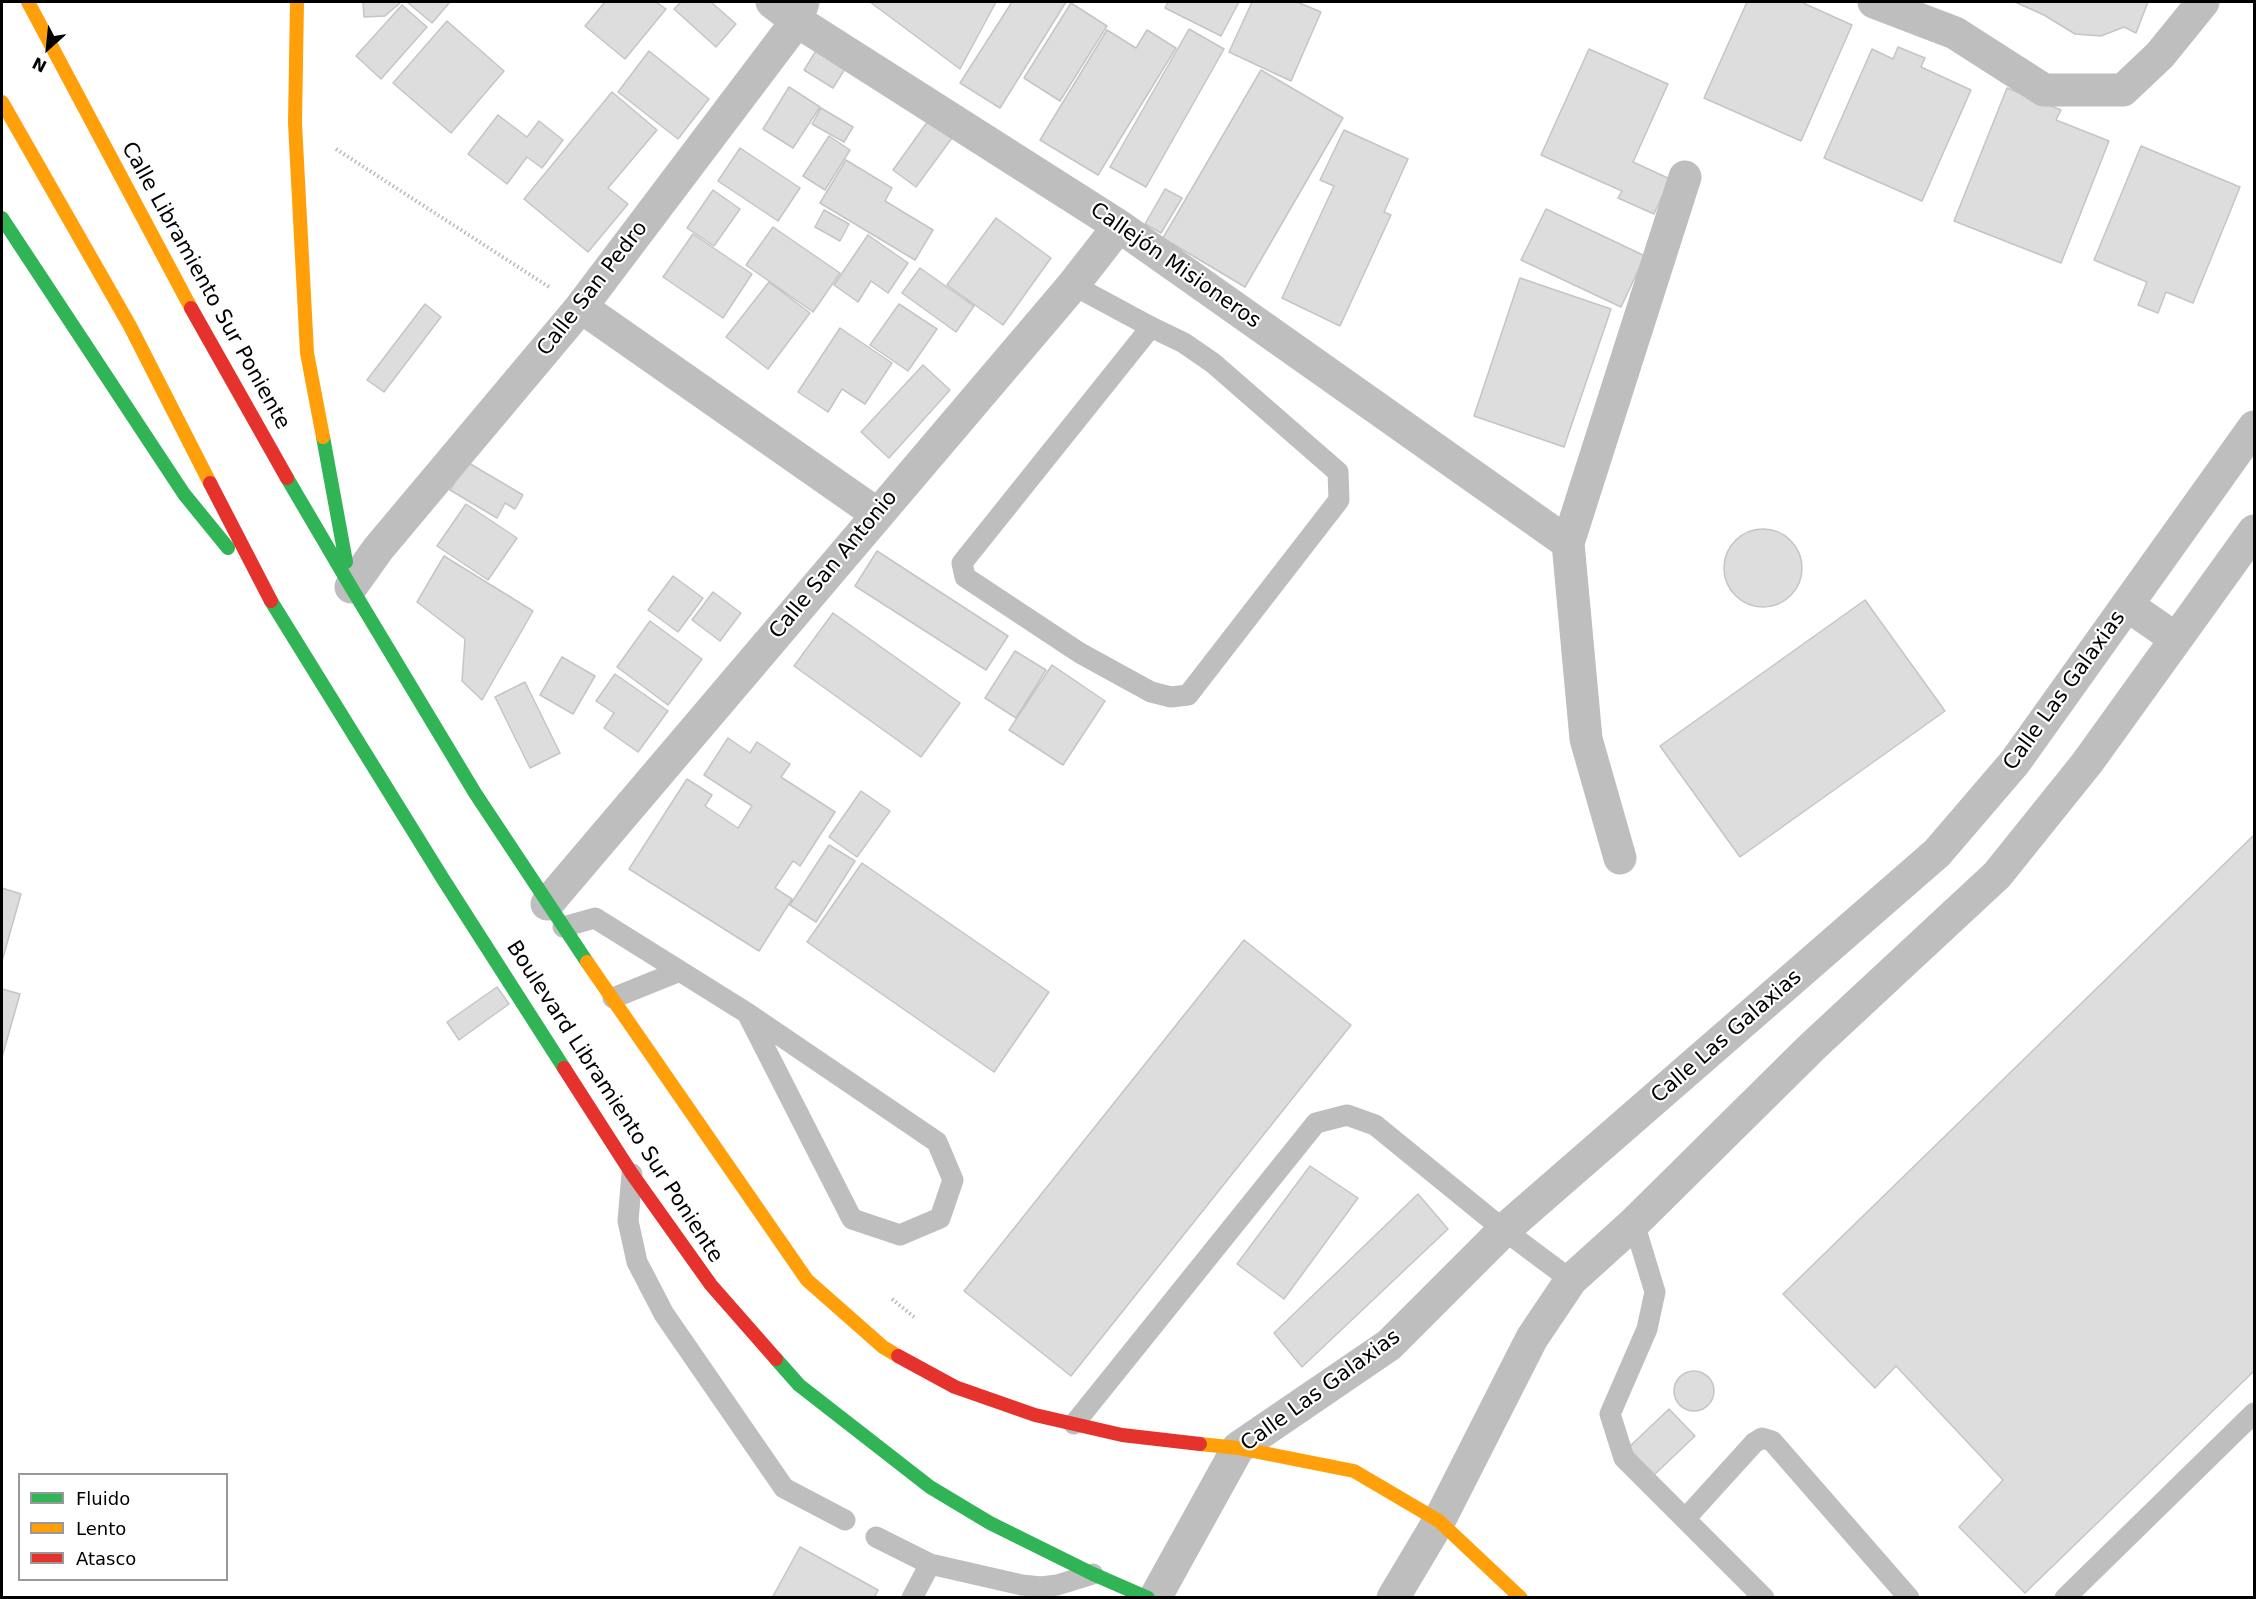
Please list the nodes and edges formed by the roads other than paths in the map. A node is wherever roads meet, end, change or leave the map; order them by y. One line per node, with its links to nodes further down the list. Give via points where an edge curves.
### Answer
1 (28, 2): 19 (main road, Calle Libramiento Sur Poniente, via 215,354)
2 (297, 2): 19 (main road, via 295,123 307,353)
3 (1874, 2): 7 (street)
4 (1946, 2): 7 (street)
5 (2203, 2): 7 (street, via 2160,55 2123,90 2044,90)
6 (791, 8): 11 (street, Callejón Misioneros); 13 (street, Calle San Pedro)
7 (1955, 33)
8 (2, 102): 20 (main road, via 130,326)
9 (1685, 177): 18 (street)
10 (2, 218): 20 (main road, via 184,494)
11 (1119, 226): 12 (street, Calle San Antonio); 18 (street, Callejón Misioneros)
12 (1073, 285): 14 (lane); 16 (street, Calle San Antonio)
13 (581, 307): 16 (street); 19 (street, Calle San Pedro, via 378,549)
14 (1151, 327): 14 (lane, via 1213,363 1338,472 1339,500 1188,695 1171,697 1151,692 1080,653 965,577 962,563)
15 (2254, 427): 21 (street, Calle Las Galaxias)
16 (877, 514): 24 (street, Calle San Antonio)
17 (2254, 531): 22 (street)
18 (1568, 543): 23 (street, via 1586,739)
19 (351, 587): 24 (main road, via 475,793)
20 (271, 601): 28 (main road, Boulevard Libramiento Sur Poniente)
21 (2127, 605): 22 (street); 30 (street, Calle Las Galaxias, via 2014,762 1937,853)
22 (2176, 639): 29 (street, via 2087,763 1997,875 1812,1047)
23 (1620, 858)
24 (555, 915): 25 (lane, via 595,918); 26 (main road)
25 (680, 970): 26 (lane); 27 (lane)
26 (613, 998): 33 (main road, via 807,1280 883,1347 955,1387)
27 (747, 1013): 27 (lane, via 852,1219 900,1235 940,1218 953,1180 937,1142)
28 (632, 1174): 36 (lane, via 628,1221 637,1262 664,1314 784,1488); 40 (main road, Boulevard Libramiento Sur Poniente, via 711,1286 799,1385 930,1488)
29 (1634, 1223): 31 (street); 35 (lane, via 1655,1292 1647,1329 1610,1414 1624,1458)
30 (1504, 1230): 31 (lane); 33 (lane, via 1375,1125 1347,1115 1316,1123); 34 (street, Calle Las Galaxias, via 1389,1345)
31 (1571, 1280): 37 (street, via 1532,1338)
32 (2254, 1413): 48 (lane)
33 (1074, 1424): 34 (main road, via 1122,1435)
34 (1238, 1448): 37 (main road, via 1354,1471); 43 (street, Calle Las Galaxias)
35 (1685, 1519): 46 (lane); 47 (lane, via 1762,1438 1772,1442)
36 (845, 1520)
37 (1439, 1521): 44 (street); 45 (main road)
38 (876, 1537): 39 (lane)
39 (930, 1564): 40 (lane, via 1041,1587); 41 (lane)
40 (1093, 1574): 42 (main road, Boulevard Libramiento Sur Poniente)
41 (912, 1598)
42 (1148, 1598)
43 (1155, 1598)
44 (1393, 1598)
45 (1521, 1598)
46 (1764, 1598)
47 (1909, 1598)
48 (2065, 1598)

